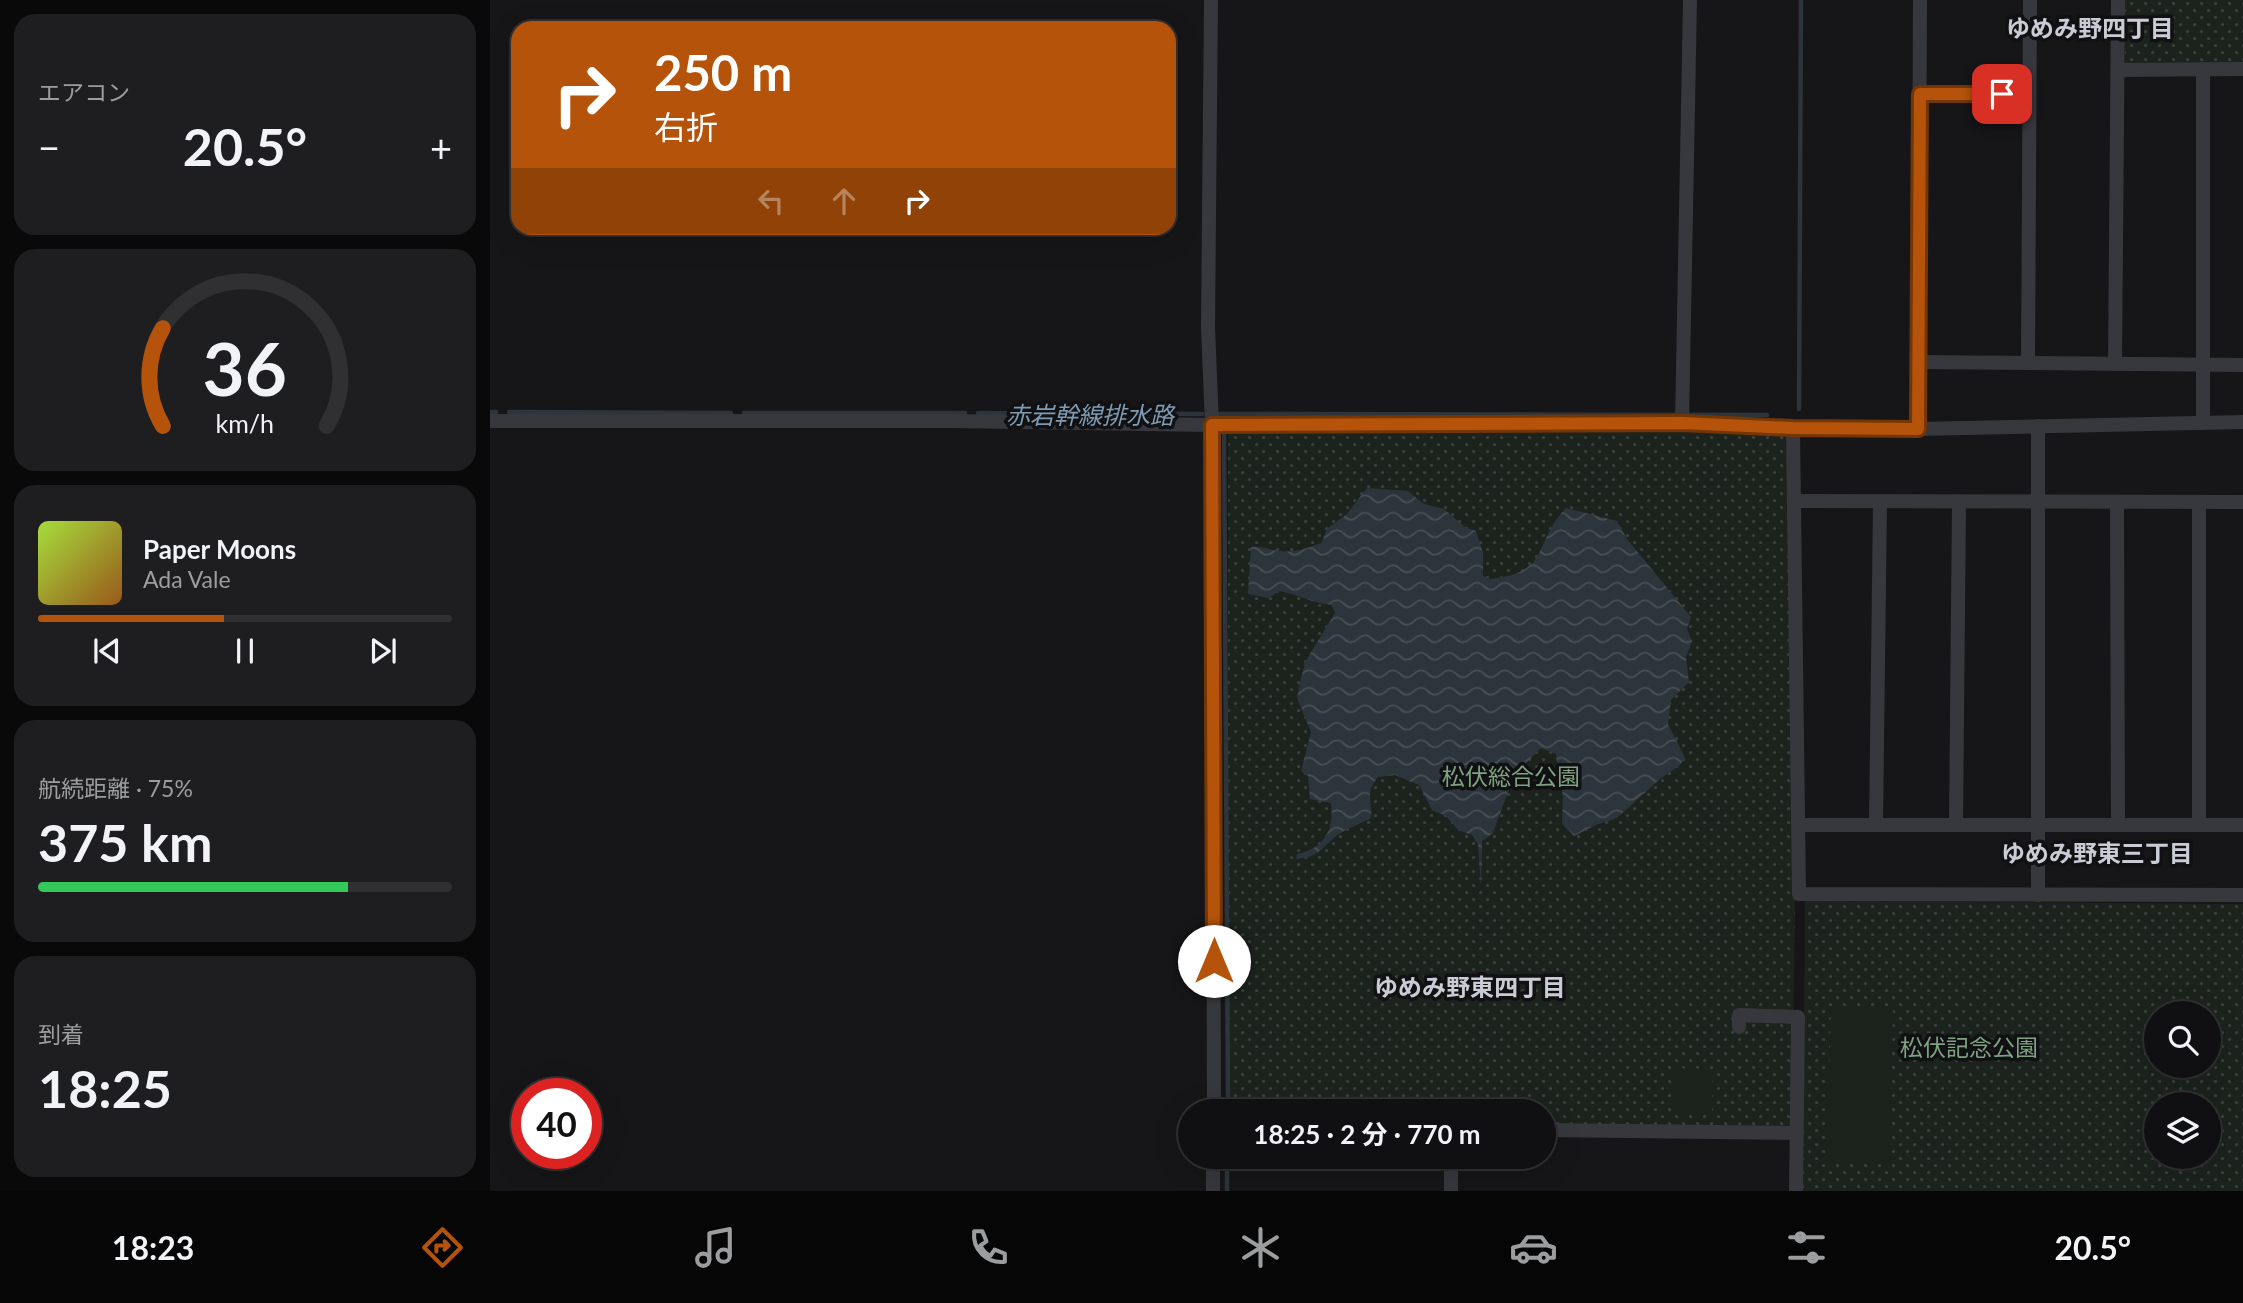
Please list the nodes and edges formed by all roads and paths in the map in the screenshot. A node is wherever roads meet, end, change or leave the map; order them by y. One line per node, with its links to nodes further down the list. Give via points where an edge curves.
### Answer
1 (1211, 0): 20 (street, via 1208,327)
2 (1690, 0): 16 (street)
3 (1920, 0): 9 (street)
4 (2030, 0): 10 (street)
5 (2118, 0): 8 (street)
6 (2203, 69): 7 (street); 8 (street); 14 (street)
7 (2243, 69)
8 (2118, 70): 13 (street)
9 (1920, 94): 10 (street); 11 (street)
10 (2029, 94): 12 (street)
11 (1918, 362): 12 (street); 23 (street)
12 (2028, 363): 13 (street)
13 (2115, 364): 14 (street)
14 (2203, 365): 15 (street); 19 (street)
15 (2243, 365)
16 (1682, 418): 20 (street); 22 (street)
17 (490, 421): 20 (street)
18 (2243, 422): 19 (street)
19 (2203, 423): 21 (street)
20 (1212, 425): 41 (street)
21 (2038, 426): 23 (street); 27 (street)
22 (1793, 428): 23 (street); 24 (street)
23 (1918, 429)
24 (1794, 501): 25 (street); 31 (street)
25 (1880, 502): 26 (street); 32 (street)
26 (1959, 502): 27 (street); 33 (street)
27 (2037, 502): 30 (street); 34 (street)
28 (2199, 502): 29 (street); 30 (street); 36 (street)
29 (2243, 502)
30 (2117, 503): 35 (street)
31 (1798, 825): 32 (street); 38 (street, via 1800,894)
32 (1876, 825): 33 (street)
33 (1956, 825): 34 (street)
34 (2036, 825): 35 (street); 38 (street)
35 (2118, 825): 36 (street)
36 (2199, 825): 37 (street)
37 (2243, 825)
38 (2038, 895): 39 (street)
39 (2243, 895)
40 (1739, 1027): 43 (street, via 1739,1015 1798,1017)
41 (1214, 1099)
42 (1556, 1130): 43 (street)
43 (1797, 1133): 48 (street)
44 (1213, 1169): 46 (street)
45 (1451, 1169): 47 (street)
46 (1213, 1191)
47 (1451, 1191)
48 (1796, 1191)

